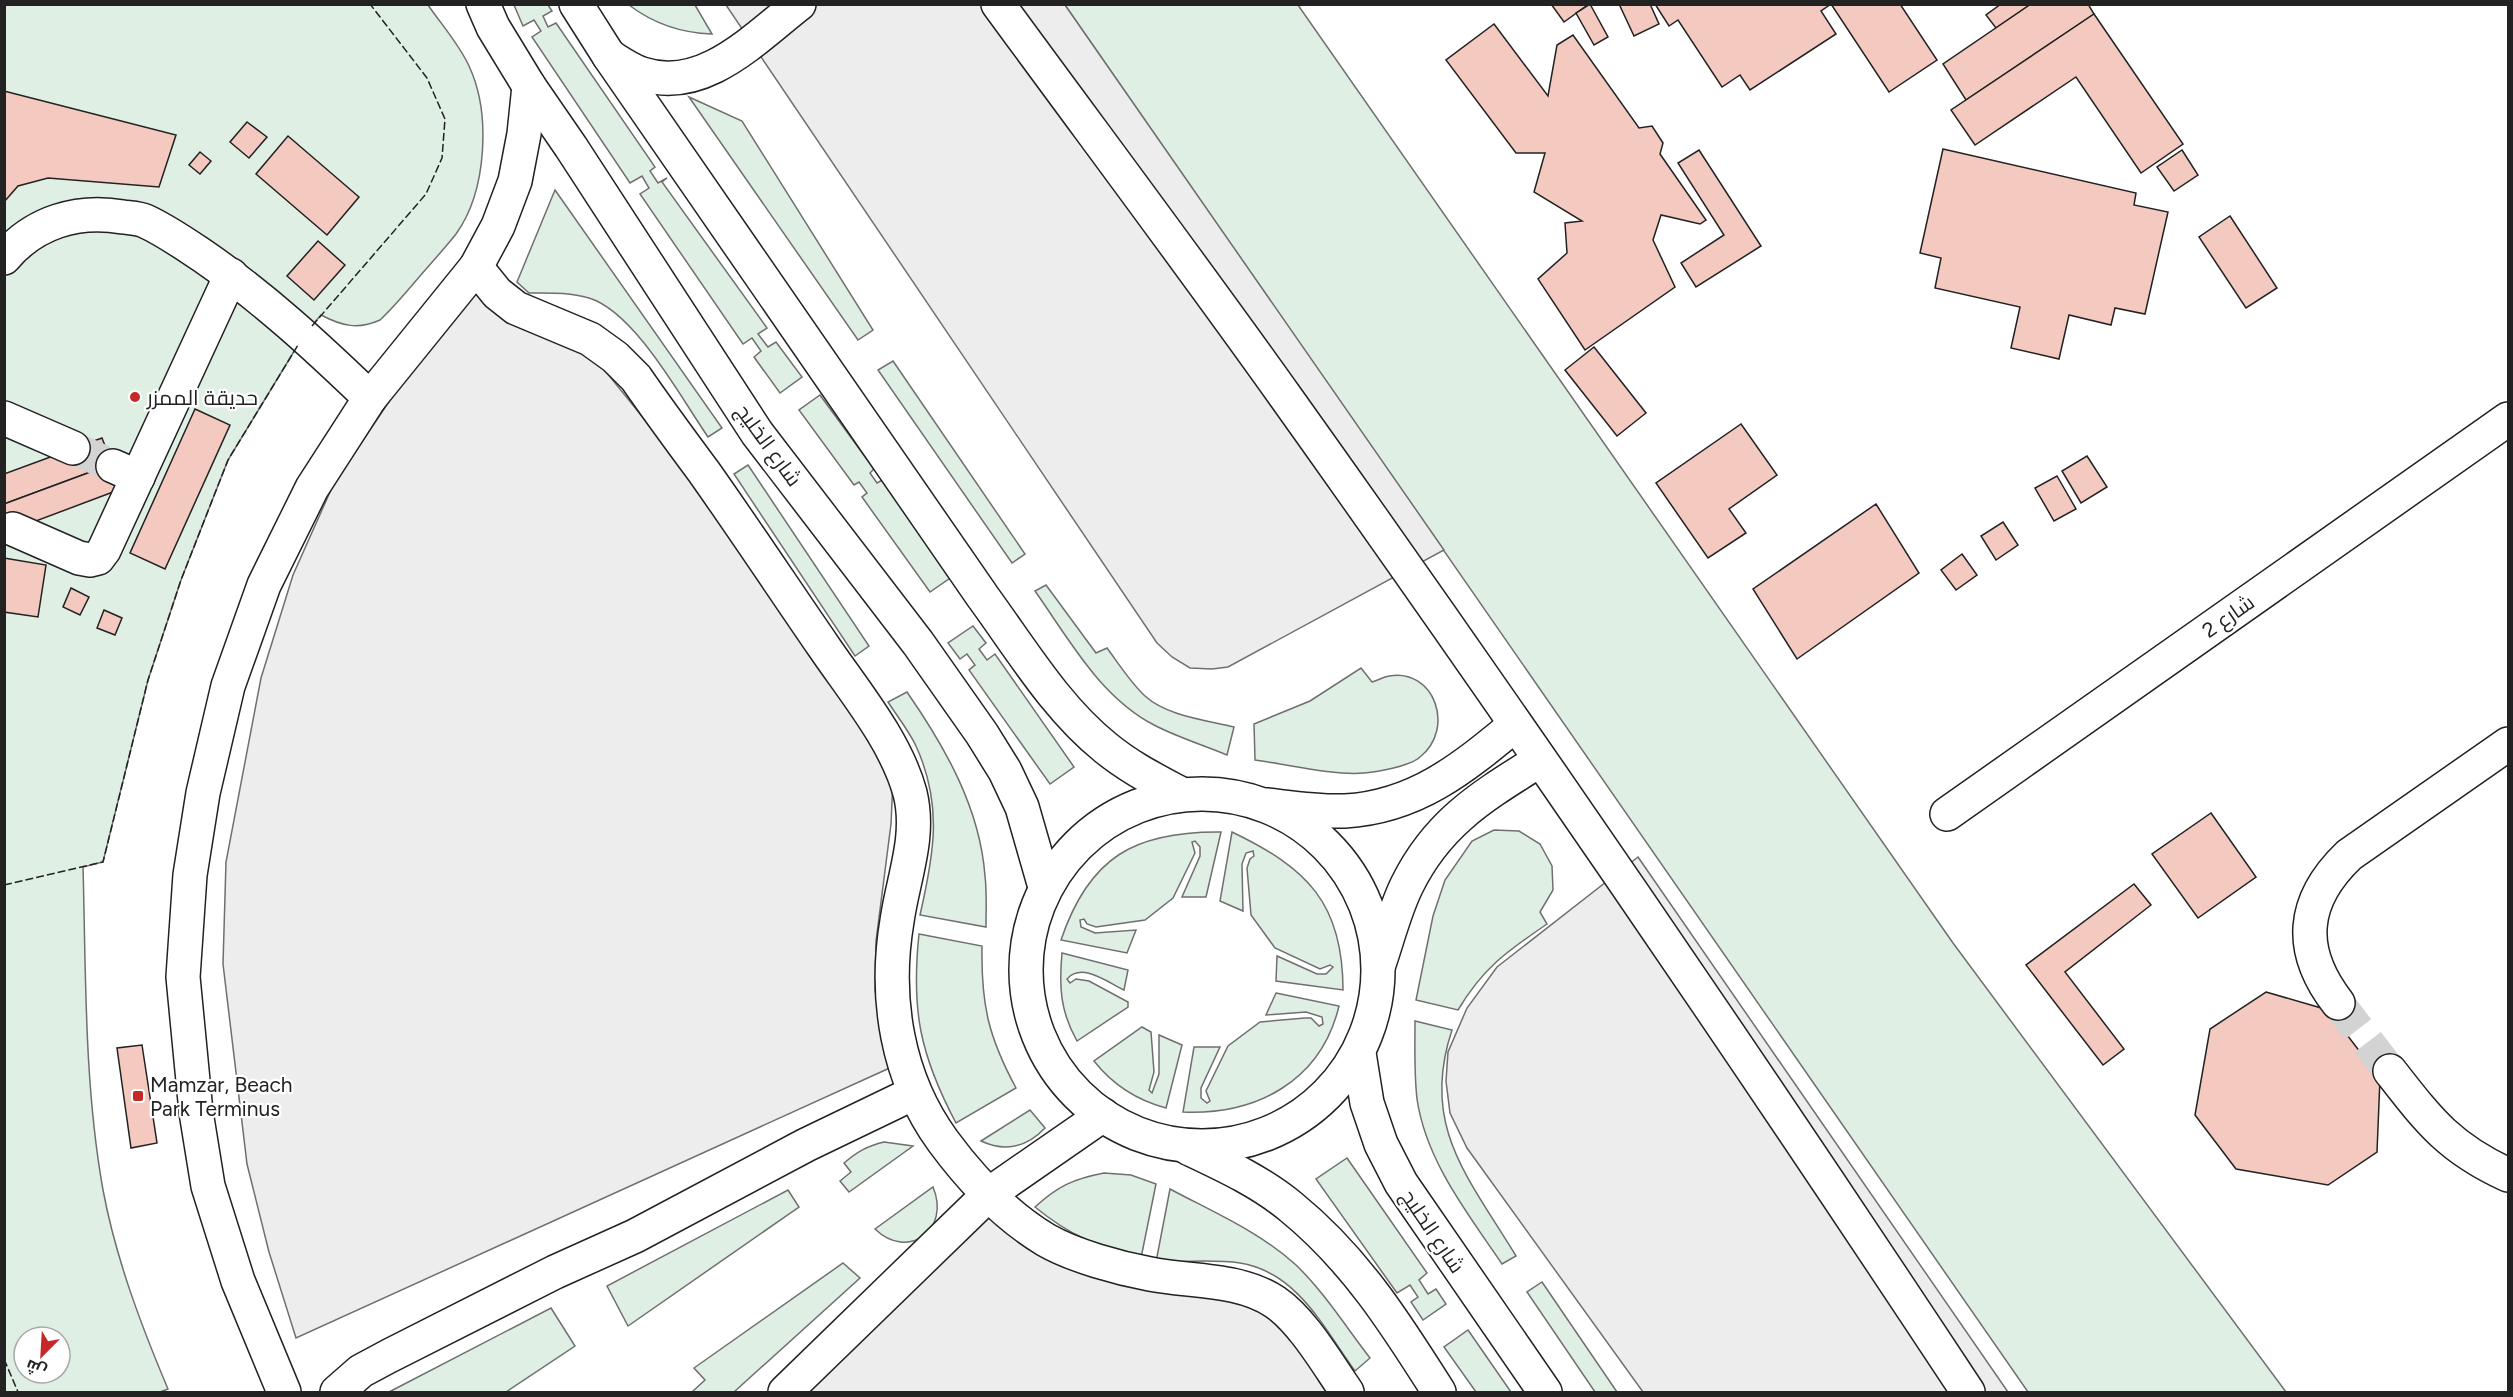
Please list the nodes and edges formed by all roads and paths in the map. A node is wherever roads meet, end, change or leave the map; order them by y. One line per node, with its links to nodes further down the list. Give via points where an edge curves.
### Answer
1 (483, 4): 6 (street, شارع الخليج)
2 (576, 4): 5 (street)
3 (799, 4): 5 (street, via 724,62 698,74 670,79 641,74)
4 (998, 4): 15 (street, via 1283,393)
5 (609, 57): 18 (street, via 1047,685 1105,747 1138,771)
6 (529, 86): 8 (street, via 515,181 498,226); 21 (street, شارع الخليج, via 757,433 918,643 982,734 1022,807)
7 (4, 258): 9 (street, via 16,244 55,221 99,213 143,220)
8 (476, 267): 10 (street); 26 (street, via 497,293 516,308 590,339 636,378 899,760 911,796 914,834 897,919 892,961 893,1006 900,1050)
9 (231, 275): 10 (street, via 304,334); 14 (street, via 125,472 98,558 79,558)
10 (370, 398): 31 (street, via 312,488 264,585 228,686 202,793 190,875 183,977 196,1112 208,1186 238,1281)
11 (4, 418): 13 (street)
12 (2508, 419): 20 (street, شارع 2)
13 (73, 448)
14 (13, 529)
15 (1515, 725): 17 (street); 19 (street, via 1460,770 1427,790 1387,804 1346,811)
16 (2508, 744): 23 (street, via 2349,855 2332,872 2312,914 2310,937 2322,982)
17 (1540, 760): 22 (street, via 1475,802 1445,828 1406,887); 37 (street)
18 (1181, 794): 19 (street, via 1231,795); 21 (street, via 1139,804 1101,824 1070,852)
19 (1267, 805): 22 (street, via 1303,825 1334,852 1358,885 1372,923)
20 (1947, 814)
21 (1045, 887): 27 (street, via 1026,942 1025,981 1034,1026 1054,1066 1076,1093)
22 (1379, 964): 24 (street, via 1376,1005)
23 (2338, 1003)
24 (1359, 1053): 28 (street, via 1335,1087 1304,1115 1266,1134 1226,1144); 36 (street, شارع الخليج, via 1367,1103 1381,1144 1401,1183)
25 (2390, 1071): 29 (street, via 2453,1144)
26 (914, 1093): 30 (street, via 943,1141); 32 (street, via 389,1356 361,1371)
27 (1102, 1115): 28 (street, via 1136,1133); 30 (street)
28 (1184, 1145): 35 (street, via 1250,1179 1290,1206 1326,1238 1359,1273)
29 (2508, 1175)
30 (989, 1194): 33 (street); 34 (street, via 1047,1241 1077,1254 1148,1274 1232,1286 1276,1303 1298,1323)
31 (284, 1392)
32 (337, 1392)
33 (785, 1392)
34 (1347, 1392)
35 (1439, 1392)
36 (1545, 1392)
37 (1968, 1392)

